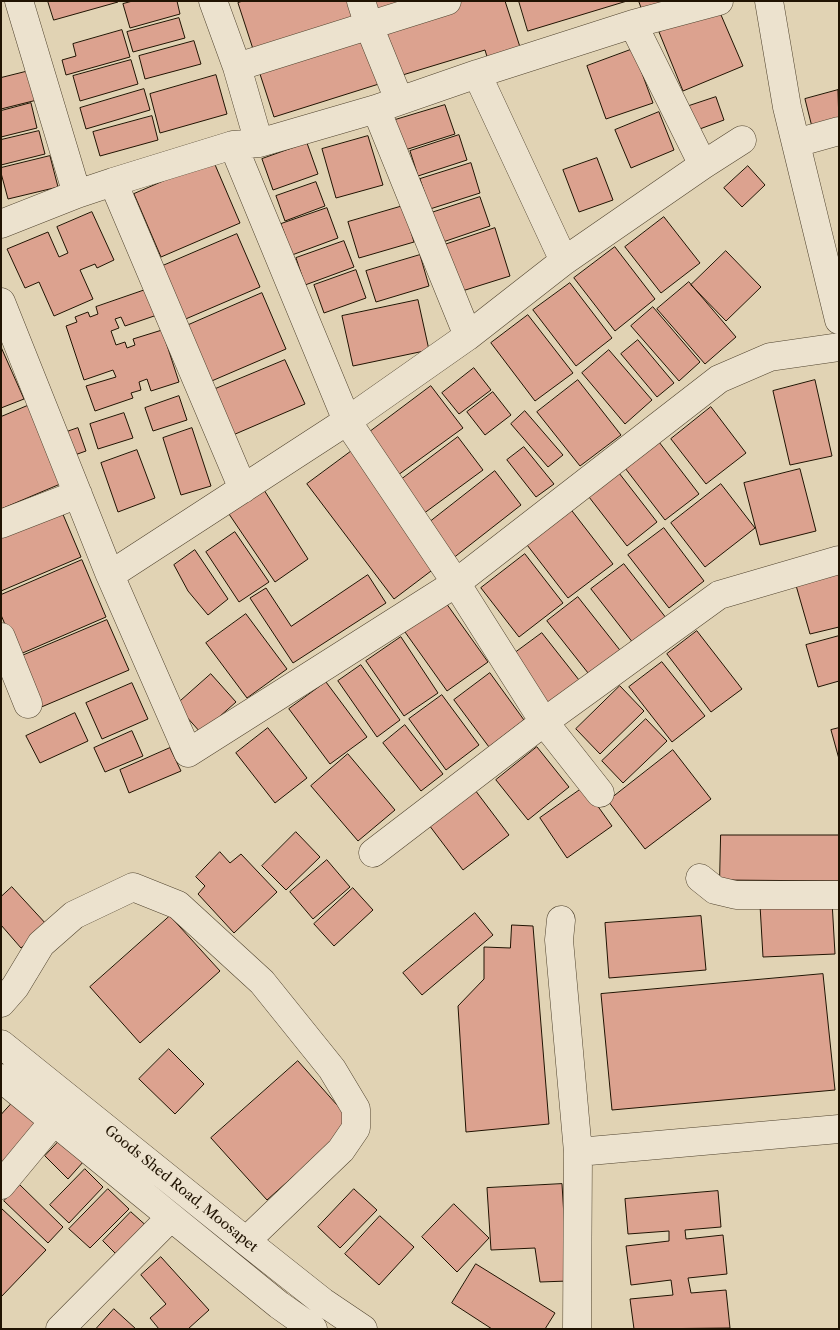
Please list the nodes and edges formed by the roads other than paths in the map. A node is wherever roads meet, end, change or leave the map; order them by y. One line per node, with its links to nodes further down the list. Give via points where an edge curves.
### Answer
1 (19, 1): 17 (street)
2 (447, 1): 6 (street)
3 (719, 1): 7 (street)
4 (770, 1): 13 (street)
5 (215, 2): 8 (street)
6 (365, 13): 8 (street); 10 (street)
7 (633, 24): 9 (street); 15 (street)
8 (237, 67): 14 (street)
9 (477, 74): 10 (street); 19 (street)
10 (388, 104): 14 (street); 22 (street)
11 (839, 131): 13 (street)
12 (742, 140): 15 (street)
13 (796, 143): 21 (street)
14 (246, 144): 16 (street); 24 (street)
15 (703, 165): 19 (street)
16 (113, 182): 17 (street); 25 (street)
17 (77, 194): 18 (street)
18 (1, 224)
19 (564, 261): 22 (street)
20 (1, 302): 26 (street)
21 (839, 320)
22 (468, 336): 24 (street)
23 (839, 347): 30 (street, via 770,357 719,379)
24 (347, 422): 25 (street); 30 (street)
25 (243, 489): 29 (street)
26 (78, 494): 27 (street); 29 (street)
27 (1, 524)
28 (839, 560): 33 (street, via 719,595)
29 (110, 575): 30 (street, via 188,753)
30 (456, 583): 33 (street)
31 (1, 637): 32 (street)
32 (28, 704)
33 (544, 722): 34 (street); 35 (street)
34 (600, 793)
35 (373, 853)
36 (700, 878): 37 (street, via 715,890 736,895)
37 (839, 895)
38 (561, 920): 44 (street, via 559,940)
39 (1, 1003): 47 (street, via 15,987 41,944 61,926 74,915 133,887 178,905 262,982 332,1069 356,1109 356,1128 341,1150)
40 (1, 1044): 42 (street, Goods Shed Road, Moosapet)
41 (1, 1078): 42 (street, Goods Shed Road, Moosapet)
42 (64, 1112): 45 (street); 46 (street, Goods Shed Road, Moosapet); 47 (street, Goods Shed Road, Moosapet)
43 (839, 1129): 44 (street)
44 (578, 1152): 51 (street)
45 (1, 1185)
46 (171, 1217): 48 (street); 49 (street, Goods Shed Road, Moosapet)
47 (246, 1241): 50 (street, Goods Shed Road, Moosapet)
48 (60, 1329)
49 (313, 1329)
50 (363, 1329)
51 (576, 1329)

